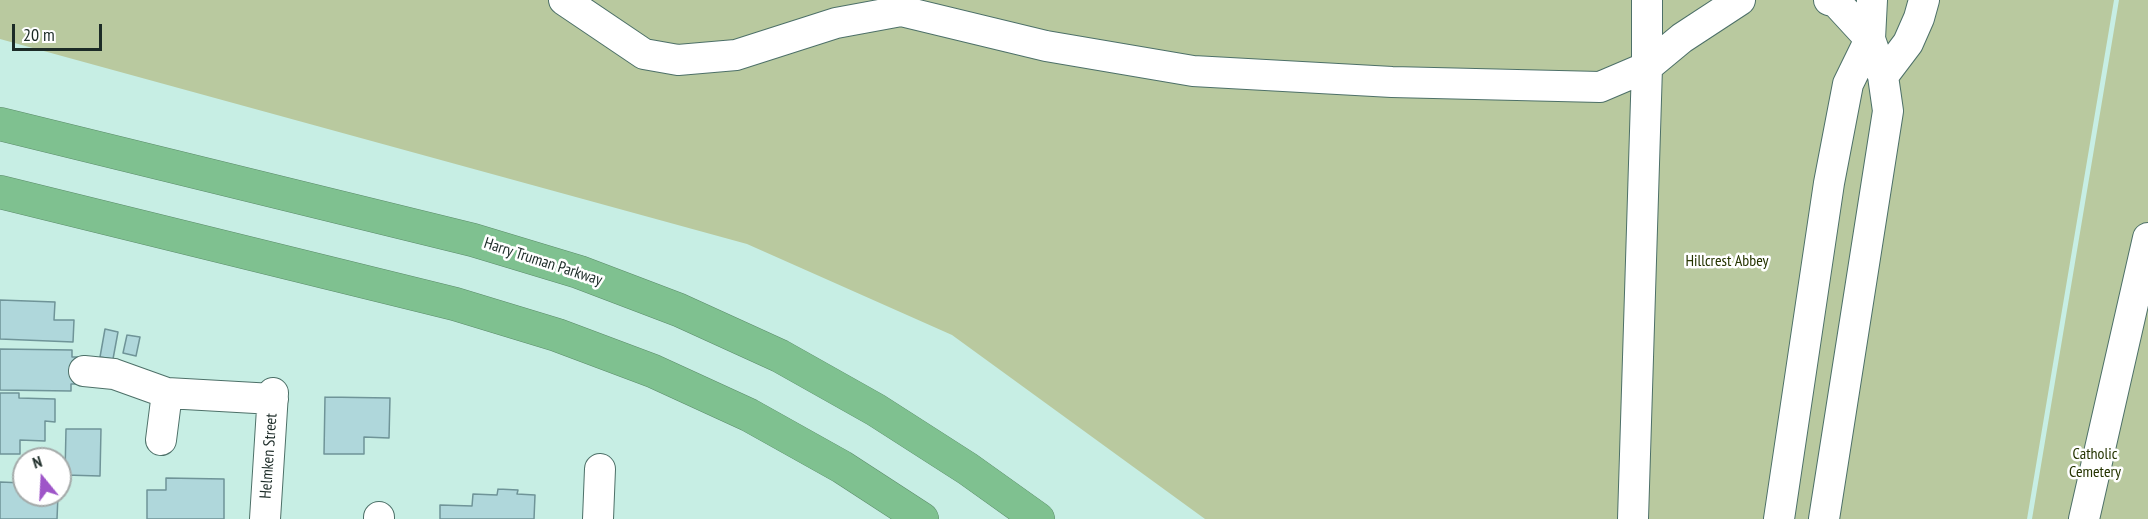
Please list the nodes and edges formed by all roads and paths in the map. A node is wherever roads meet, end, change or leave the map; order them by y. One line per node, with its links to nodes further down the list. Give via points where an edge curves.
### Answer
1 (564, 0): 8 (street, via 644,54 678,60 736,55 836,23 901,11 1046,46 1193,71 1392,82 1600,87)
2 (1647, 0): 8 (street)
3 (1740, 0): 8 (street, via 1682,38)
4 (1829, 0): 7 (street, via 1836,2)
5 (1872, 0): 7 (street)
6 (1924, 0): 9 (street, via 1908,43)
7 (1870, 39): 9 (street); 22 (street, via 1848,84 1829,183)
8 (1647, 67): 21 (street)
9 (1883, 76): 23 (street, via 1888,111)
10 (0, 124): 20 (highway, Harry Truman Parkway, via 473,240 579,272 679,310 780,356 876,410)
11 (0, 192): 19 (highway, via 456,304 557,335 653,371 749,415 842,467)
12 (2148, 238): 24 (street)
13 (84, 371): 14 (street, via 114,374)
14 (167, 393): 15 (street); 17 (street, Helmken Street, via 273,396)
15 (161, 440)
16 (600, 469): 18 (street)
17 (265, 519)
18 (598, 519)
19 (922, 519)
20 (1038, 519)
21 (1633, 519)
22 (1779, 519)
23 (1824, 519)
24 (2084, 519)

